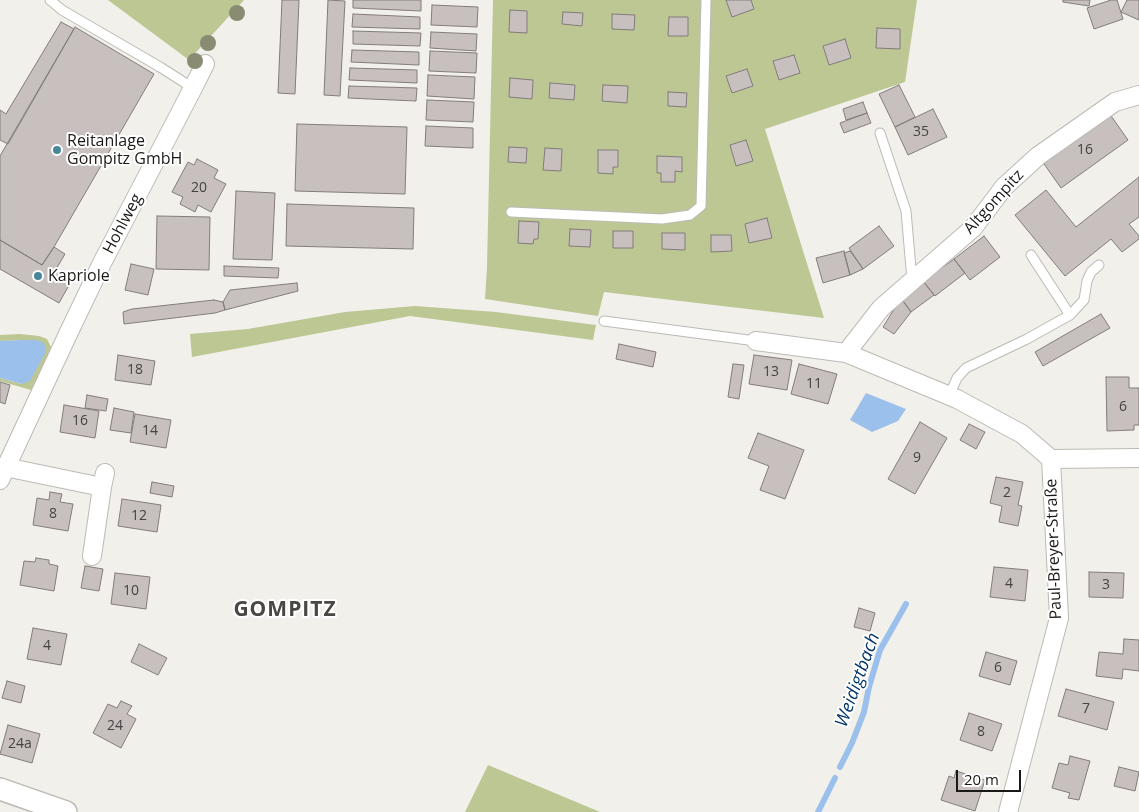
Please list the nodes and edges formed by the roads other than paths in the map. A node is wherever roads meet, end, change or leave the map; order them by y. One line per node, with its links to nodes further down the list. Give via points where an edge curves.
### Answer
1 (50, 0): 4 (lane)
2 (706, 0): 7 (lane, via 701,206 690,216 662,219)
3 (205, 64): 4 (street, Hohlweg)
4 (193, 88): 18 (street, Hohlweg, via 98,272)
5 (1139, 95): 10 (street, Altgompitz, via 1115,102 1038,156 1004,187 973,228)
6 (880, 133): 10 (lane, via 906,211)
7 (511, 212)
8 (1031, 255): 11 (lane)
9 (1100, 265): 11 (lane, via 1091,272 1084,300)
10 (912, 280): 14 (street, Altgompitz, via 880,308)
11 (1070, 315): 15 (lane, via 966,368 957,378)
12 (604, 321): 13 (lane)
13 (756, 341): 14 (street)
14 (846, 353): 15 (street)
15 (950, 396): 17 (street, via 1022,434)
16 (1139, 458): 17 (street)
17 (1051, 459): 22 (street, Paul-Breyer-Straße, via 1059,618)
18 (3, 473): 19 (street, Hohlweg, via 104,480)
19 (92, 556)
20 (0, 790): 21 (street)
21 (66, 812)
22 (1008, 812)

